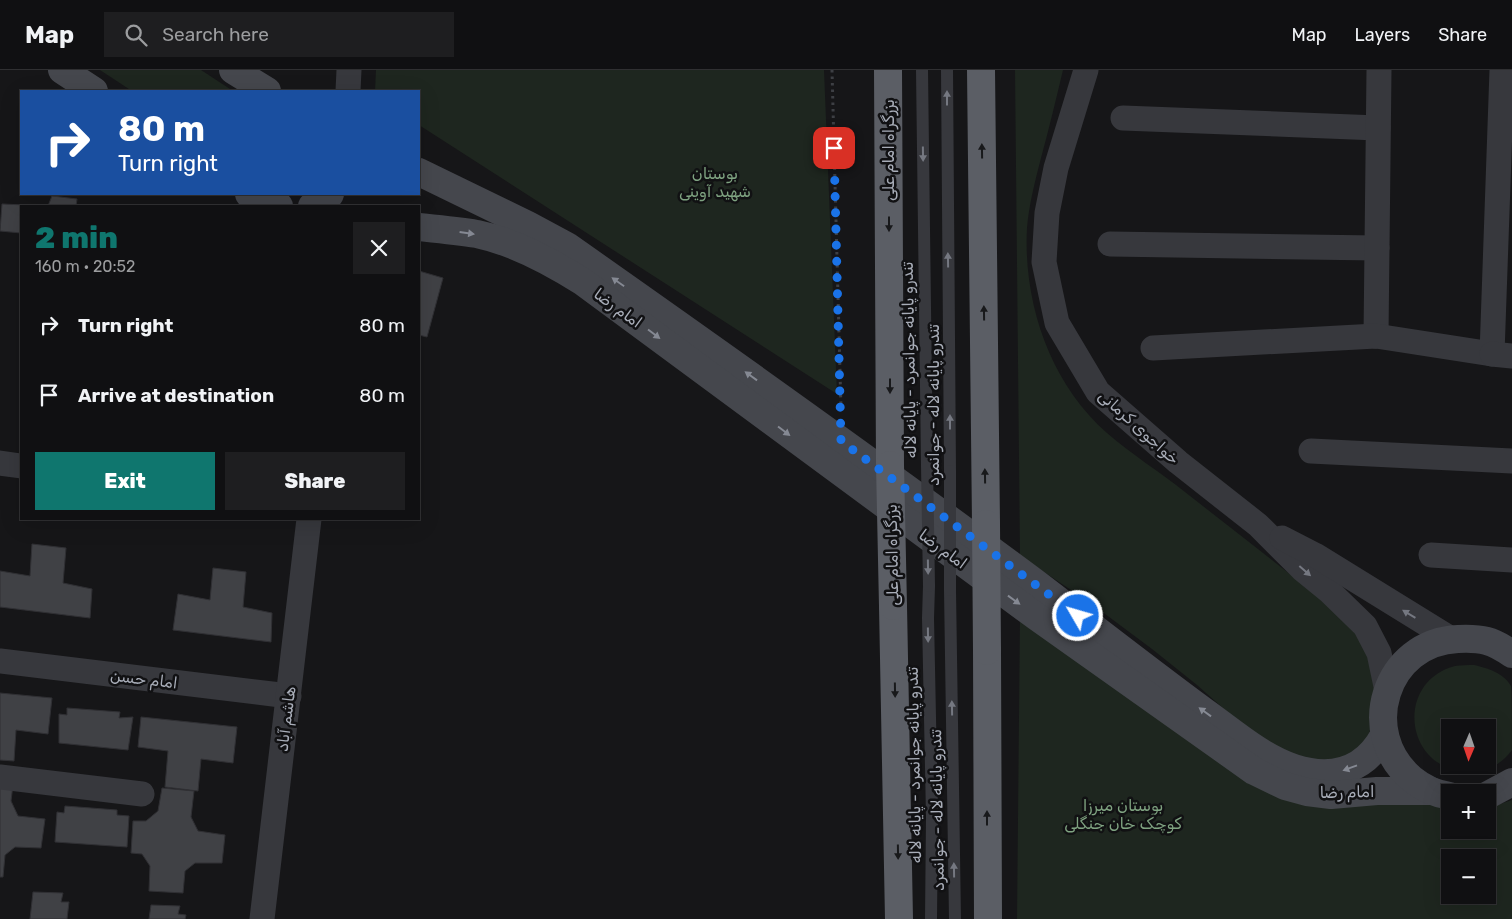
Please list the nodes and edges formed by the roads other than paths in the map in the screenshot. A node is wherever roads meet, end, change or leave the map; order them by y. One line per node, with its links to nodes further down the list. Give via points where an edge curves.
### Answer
1 (62, 70): 11 (main road)
2 (233, 70): 12 (main road)
3 (349, 70): 13 (street)
4 (888, 70): 47 (highway, بزرگراه امام علی, one-way to 47, bridge, via 890,465)
5 (922, 70): 48 (lane, تندرو پایانه جوانمرد - پایانه لاله, one-way to 48, bridge)
6 (946, 70): 49 (lane, تندرو پایانه لاله - جوانمرد, one-way to 6, bridge)
7 (981, 70): 50 (highway, one-way to 7, bridge)
8 (1086, 70): 34 (street, خواجوی کرمانی, via 1056,168 1048,213 1044,262 1057,323 1098,392 1178,462)
9 (1379, 70): 16 (street)
10 (1502, 70): 15 (street)
11 (92, 90)
12 (265, 90)
13 (348, 90)
14 (1123, 118): 16 (street)
15 (1506, 124): 23 (street)
16 (1378, 128): 25 (street)
17 (420, 172): 42 (main road, امام رضا, one-way to 17, via 1370,756 1351,769 1339,772 1311,772 1276,760 1118,648 841,441 567,246)
18 (250, 195): 20 (main road, via 260,202)
19 (329, 195): 21 (main road)
20 (274, 205)
21 (314, 205)
22 (420, 227): 44 (main road, امام رضا, one-way to 44, via 478,234 527,251 569,273 840,474 1254,771 1285,786 1331,795 1385,791)
23 (1504, 233): 28 (street)
24 (1110, 244): 25 (street)
25 (1377, 248): 26 (street)
26 (1376, 336): 27 (street); 28 (street)
27 (1153, 348)
28 (1502, 355)
29 (1311, 452): 30 (street)
30 (1512, 461)
31 (0, 463): 32 (street)
32 (20, 466)
33 (309, 520): 41 (street, هاشم آباد)
34 (1258, 525): 37 (street, one-way to 34); 40 (street, one-way to 40, via 1366,626 1380,653)
35 (1431, 554): 36 (street)
36 (1512, 560)
37 (1451, 639): 38 (main road, via 1478,638); 40 (main road, via 1434,642 1414,654 1398,671)
38 (1512, 654)
39 (0, 661): 41 (street, امام حسن)
40 (1387, 691): 42 (main road, via 1383,711)
41 (289, 696): 46 (street, هاشم آباد)
42 (1384, 735): 44 (main road, via 1403,771 1420,786)
43 (0, 777): 45 (street)
44 (1440, 793)
45 (142, 794)
46 (262, 919)
47 (899, 919)
48 (931, 919)
49 (955, 919)
50 (988, 919)

